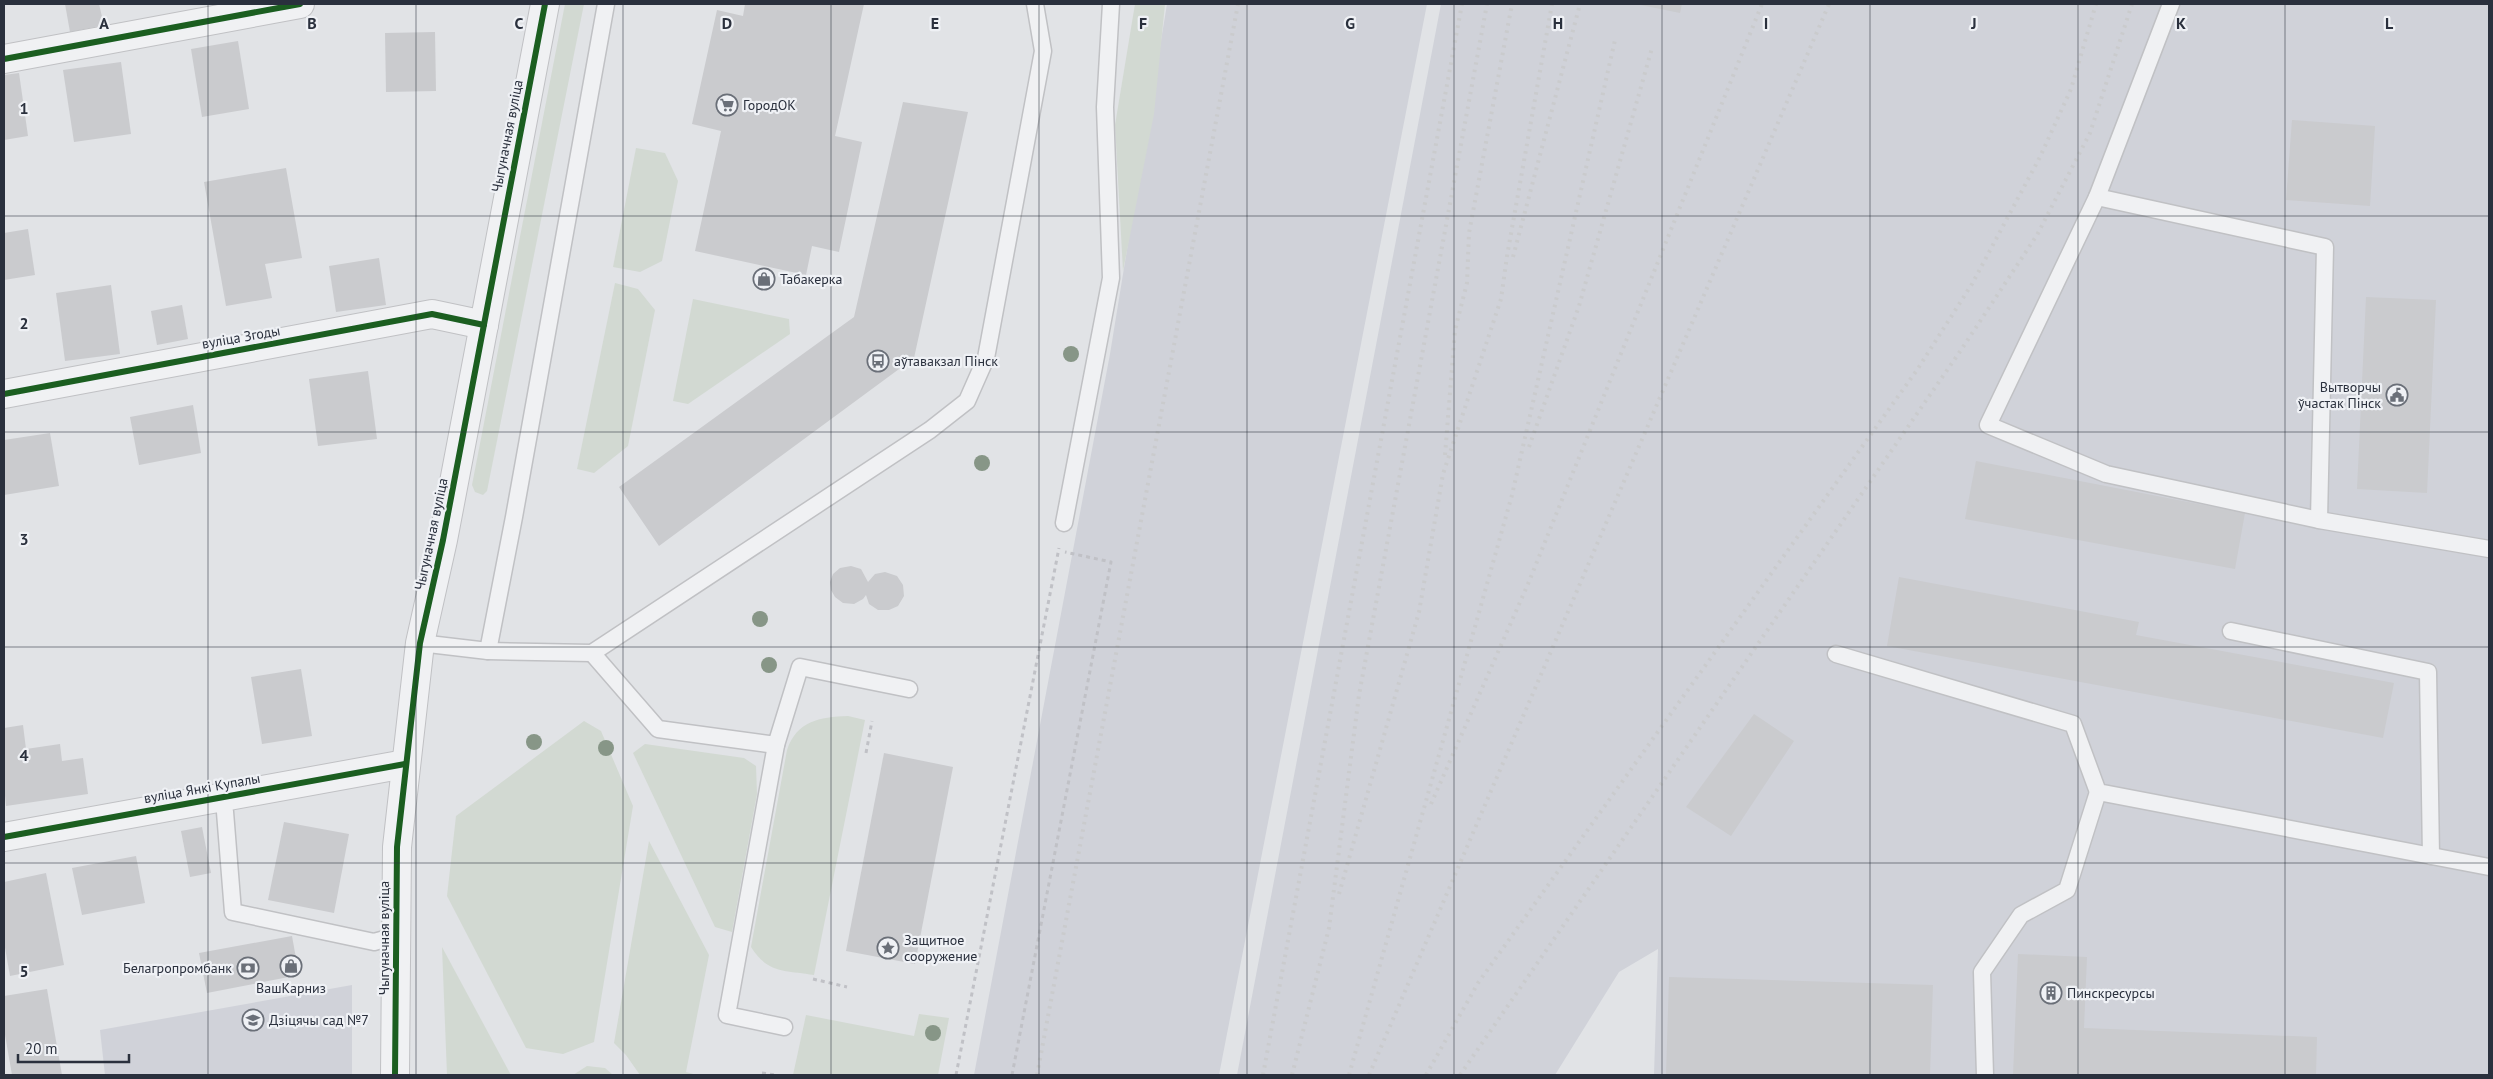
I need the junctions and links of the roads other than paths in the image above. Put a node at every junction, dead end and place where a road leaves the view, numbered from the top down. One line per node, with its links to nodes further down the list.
1 (300, 4): 7 (street)
2 (545, 4): 9 (street, Чыгуначная вуліца)
3 (606, 4): 16 (lane)
4 (1035, 4): 17 (lane)
5 (1111, 4): 12 (lane)
6 (2171, 4): 8 (lane)
7 (4, 59)
8 (2097, 198): 11 (lane); 11 (lane)
9 (484, 325): 10 (street, вуліца Згоды); 15 (street, Чыгуначная вуліца)
10 (4, 394)
11 (2319, 520): 13 (lane)
12 (1064, 523)
13 (2489, 549)
14 (2231, 631): 25 (lane)
15 (420, 643): 16 (lane); 21 (street, Чыгуначная вуліца)
16 (488, 651): 17 (lane)
17 (592, 653): 20 (lane)
18 (1836, 654): 22 (lane)
19 (909, 689): 20 (lane)
20 (776, 746): 28 (lane)
21 (405, 764): 23 (street, вуліца Янкі Купалы); 27 (street, Чыгуначная вуліца)
22 (2098, 792): 25 (lane); 30 (lane)
23 (222, 797): 24 (street, вуліца Янкі Купалы); 27 (lane)
24 (4, 837)
25 (2431, 856): 26 (lane)
26 (2489, 867)
27 (396, 936): 29 (street, Чыгуначная вуліца)
28 (784, 1027)
29 (395, 1075)
30 (1985, 1075)

